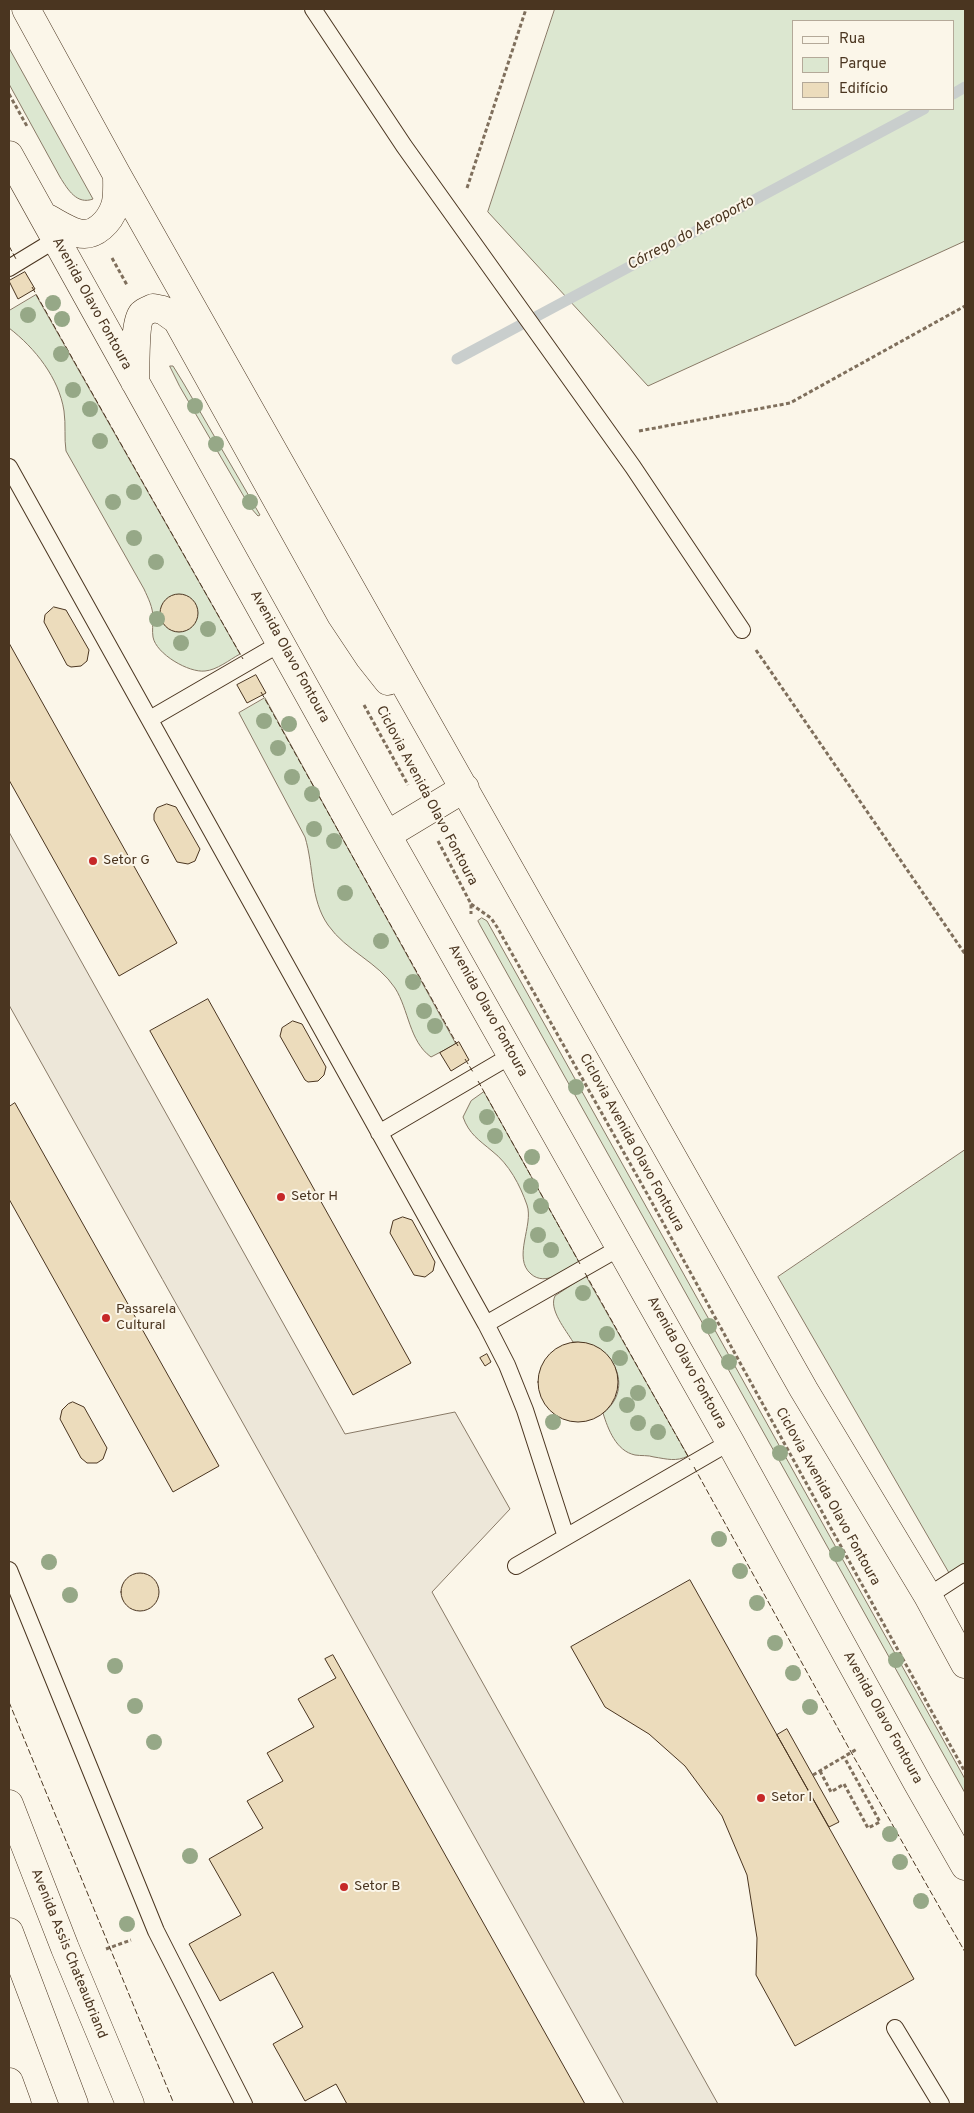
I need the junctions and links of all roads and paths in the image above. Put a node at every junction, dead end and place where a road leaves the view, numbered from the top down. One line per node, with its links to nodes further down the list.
1 (26, 9): 5 (main road)
2 (313, 9): 7 (lane)
3 (526, 9): 7 (path)
4 (9, 155): 6 (main road, Avenida Olavo Fontoura)
5 (117, 175): 6 (main road); 17 (main road)
6 (43, 216): 8 (main road, Avenida Olavo Fontoura)
7 (457, 220): 12 (lane)
8 (55, 240): 9 (lane); 11 (main road, Avenida Olavo Fontoura)
9 (9, 268)
10 (965, 306): 12 (path)
11 (135, 383): 15 (main road, Avenida Olavo Fontoura); 17 (main road)
12 (612, 436): 14 (lane)
13 (9, 467): 18 (lane)
14 (742, 630): 22 (path)
15 (281, 643): 18 (lane); 21 (main road, Avenida Olavo Fontoura)
16 (360, 698): 20 (path, Ciclovia Avenida Olavo Fontoura)
17 (419, 708): 19 (main road)
18 (150, 719): 24 (lane)
19 (465, 788): 20 (main road); 32 (main road)
20 (423, 812): 21 (main road); 37 (path, Ciclovia Avenida Olavo Fontoura)
21 (387, 835): 23 (main road, Avenida Olavo Fontoura)
22 (965, 954)
23 (512, 1055): 24 (lane); 25 (main road, Avenida Olavo Fontoura)
24 (379, 1133): 26 (lane)
25 (621, 1247): 26 (lane); 27 (main road, Avenida Olavo Fontoura)
26 (486, 1324): 28 (lane)
27 (730, 1442): 28 (lane); 40 (main road, Avenida Olavo Fontoura)
28 (566, 1537): 29 (lane)
29 (516, 1566)
30 (9, 1570): 47 (lane)
31 (965, 1572): 32 (lane)
32 (928, 1596): 33 (main road)
33 (965, 1664)
34 (857, 1749): 35 (path)
35 (844, 1756): 36 (path); 36 (path)
36 (820, 1771): 38 (path)
37 (965, 1772)
38 (813, 1775)
39 (9, 1804): 46 (main road, Avenida Assis Chateaubriand)
40 (965, 1866)
41 (9, 1932): 45 (main road)
42 (895, 2028): 48 (lane)
43 (9, 2082): 44 (main road)
44 (17, 2104)
45 (74, 2104)
46 (130, 2104)
47 (244, 2104)
48 (941, 2104)

